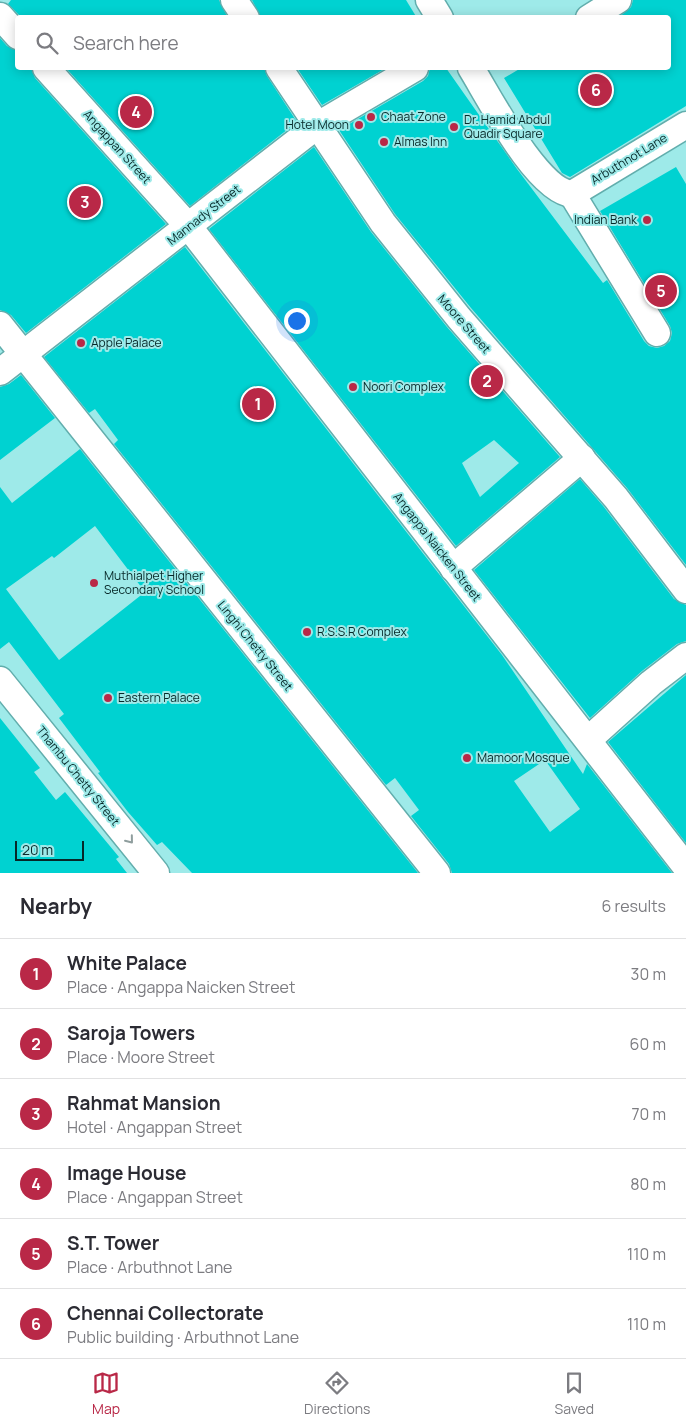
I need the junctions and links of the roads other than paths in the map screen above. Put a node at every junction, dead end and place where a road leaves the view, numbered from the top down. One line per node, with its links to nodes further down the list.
1 (3, 0): 5 (street)
2 (234, 0): 6 (street)
3 (429, 0): 7 (street)
4 (618, 0): 8 (street)
5 (0, 4)
6 (244, 15)
7 (438, 15)
8 (594, 15)
9 (0, 16): 10 (street)
10 (15, 33)
11 (48, 70): 18 (street, Angappan Street)
12 (280, 70): 15 (street, Moore Street)
13 (412, 70): 15 (street, Mannady Street)
14 (472, 70): 17 (street)
15 (318, 125): 18 (street, Mannady Street); 23 (street, Moore Street)
16 (686, 125): 17 (street, Arbuthnot Lane)
17 (572, 194): 20 (street)
18 (189, 227): 21 (street, Mannady Street); 24 (street, Angappa Naicken Street)
19 (0, 324): 21 (street, Linghi Chetty Street)
20 (657, 333)
21 (22, 354): 22 (street, Mannady Street); 31 (street, Linghi Chetty Street)
22 (0, 372)
23 (582, 458): 24 (street); 25 (street, Moore Street)
24 (453, 568): 28 (street, Angappa Naicken Street)
25 (686, 590)
26 (686, 656): 28 (street)
27 (0, 680): 30 (street, Thambu Chetty Street, one-way to 30)
28 (588, 740): 29 (street, Angappa Naicken Street)
29 (686, 867)
30 (156, 873)
31 (437, 873)

